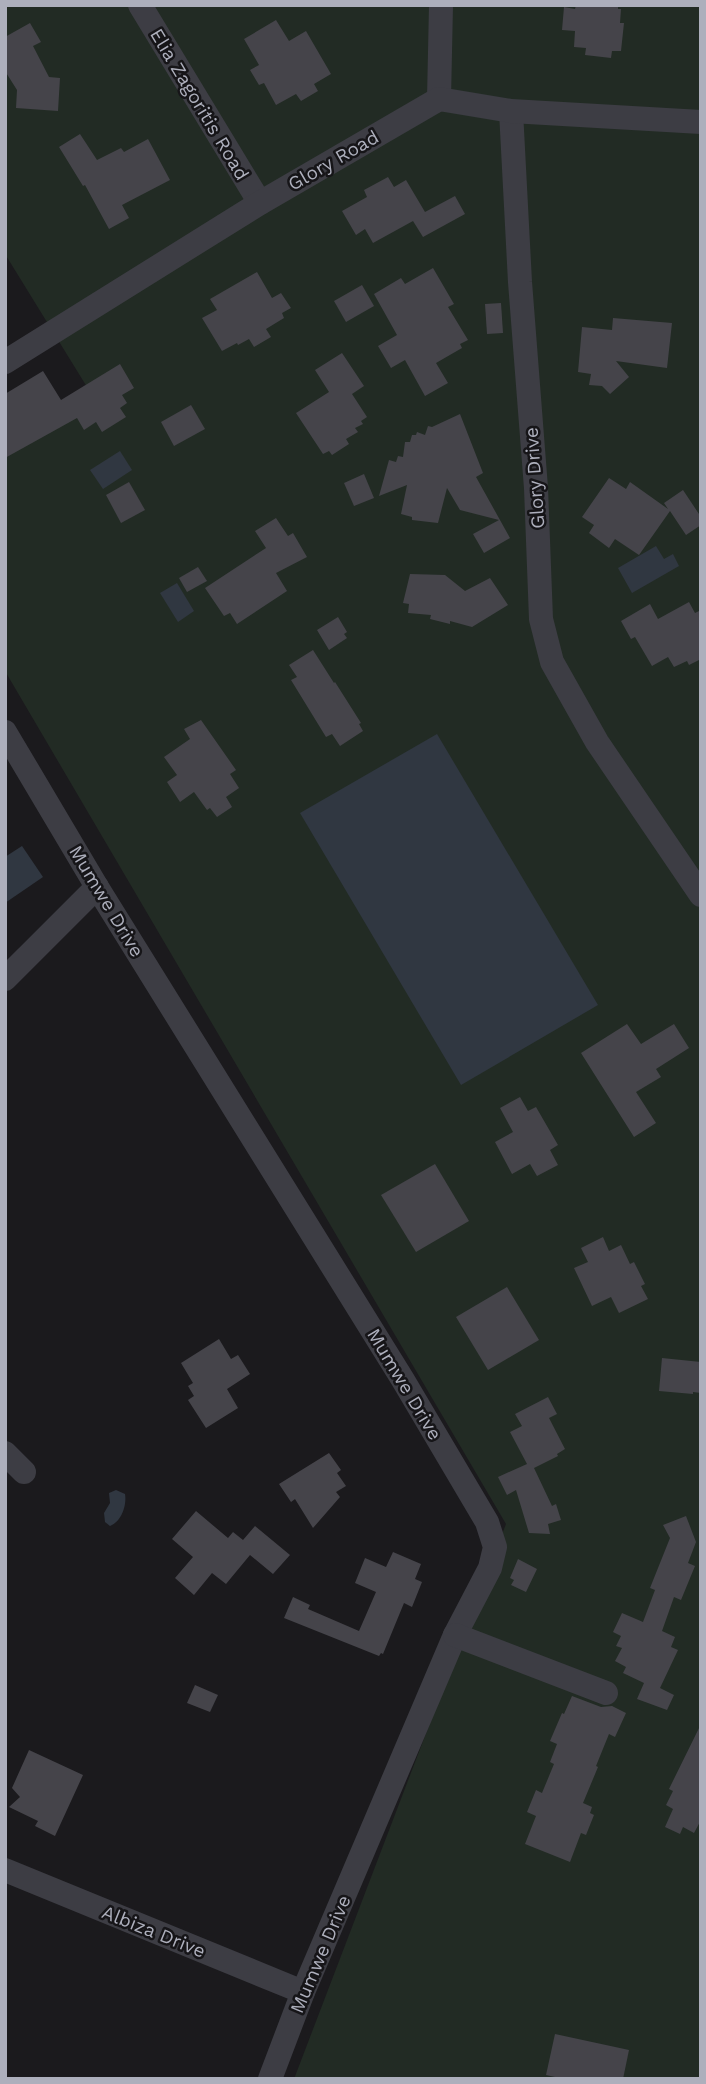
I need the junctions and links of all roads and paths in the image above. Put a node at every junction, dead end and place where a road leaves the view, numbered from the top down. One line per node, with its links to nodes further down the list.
1 (140, 5): 6 (street, Elia Zagoritis Road)
2 (441, 5): 3 (street)
3 (439, 99): 4 (street); 6 (street, Glory Road)
4 (511, 111): 5 (street); 10 (street, Glory Drive)
5 (701, 122)
6 (260, 203): 7 (street, Glory Road)
7 (5, 362)
8 (5, 732): 9 (street, Mumwe Drive)
9 (97, 887): 11 (street); 14 (street, Mumwe Drive)
10 (701, 895)
11 (5, 979)
12 (5, 1453): 13 (street)
13 (24, 1472)
14 (455, 1635): 15 (street); 17 (street, Mumwe Drive)
15 (606, 1693)
16 (5, 1870): 17 (street, Albiza Drive)
17 (303, 1992): 18 (street, Mumwe Drive)
18 (270, 2079)

